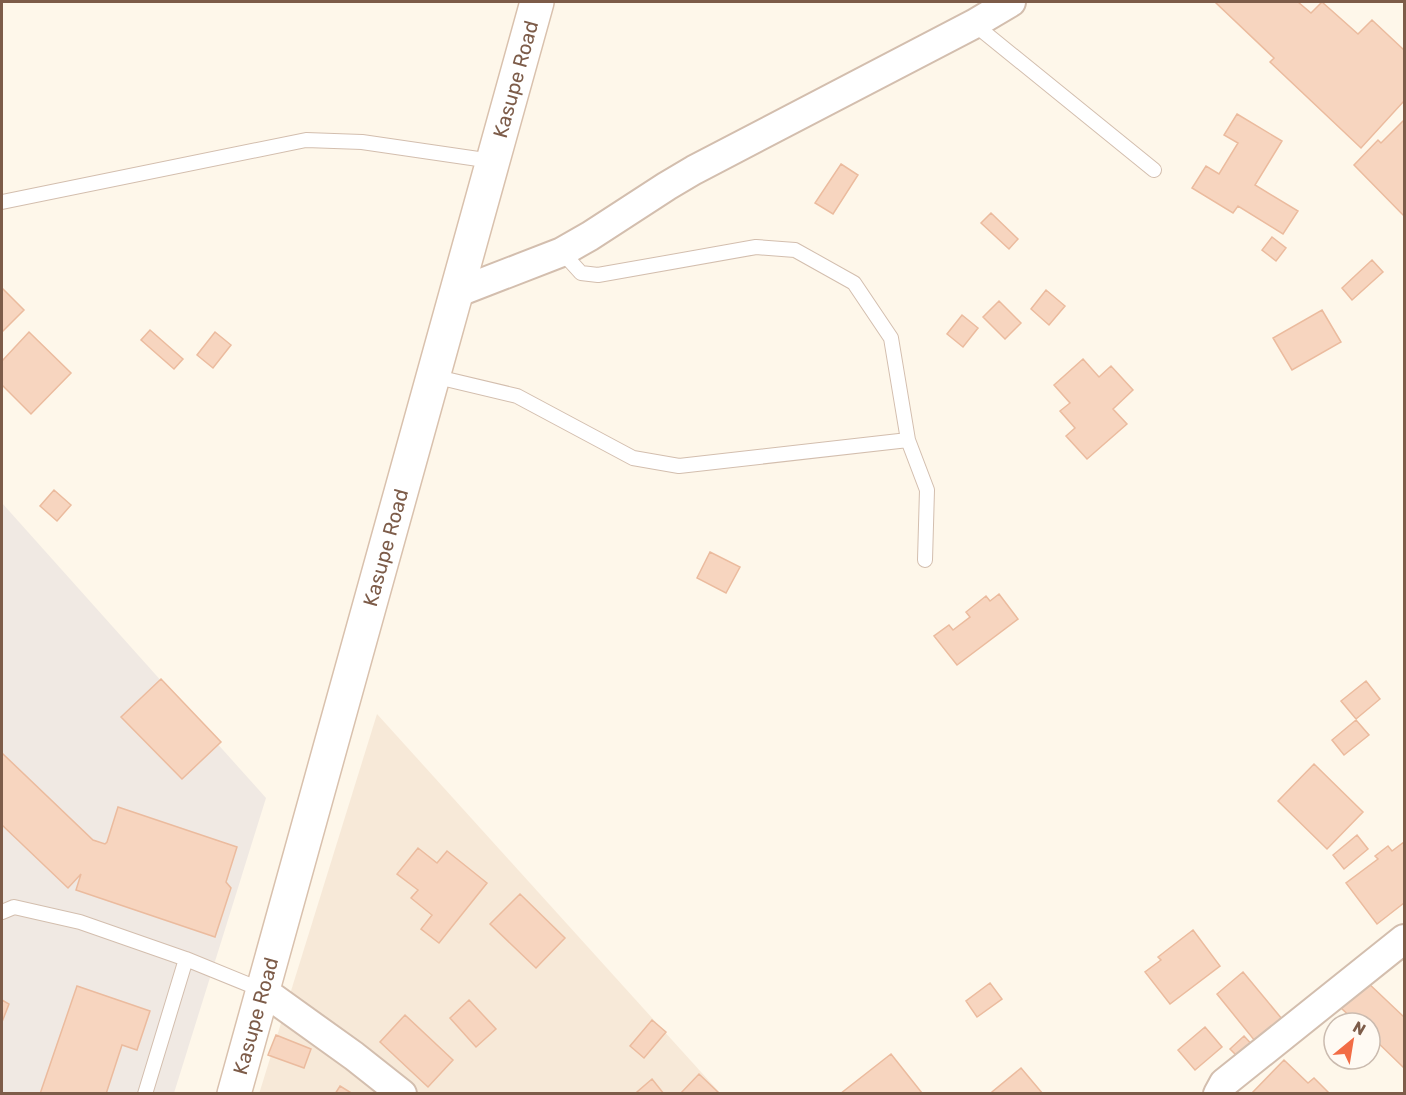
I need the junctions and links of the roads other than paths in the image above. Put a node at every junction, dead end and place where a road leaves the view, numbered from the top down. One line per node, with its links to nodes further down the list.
1 (537, 2): 4 (street, Kasupe Road)
2 (1011, 2): 3 (street)
3 (974, 24): 5 (lane); 7 (street)
4 (492, 161): 6 (lane); 8 (street, Kasupe Road)
5 (1154, 170)
6 (2, 202)
7 (562, 252): 8 (street); 10 (lane)
8 (456, 294): 9 (street, Kasupe Road)
9 (433, 376): 10 (lane); 15 (street, Kasupe Road)
10 (908, 440): 11 (lane)
11 (925, 560)
12 (2, 912): 14 (lane)
13 (1404, 939): 19 (street)
14 (186, 959): 15 (lane); 16 (lane)
15 (262, 990): 17 (street, Kasupe Road); 18 (street)
16 (145, 1094)
17 (234, 1094)
18 (402, 1094)
19 (1218, 1094)

